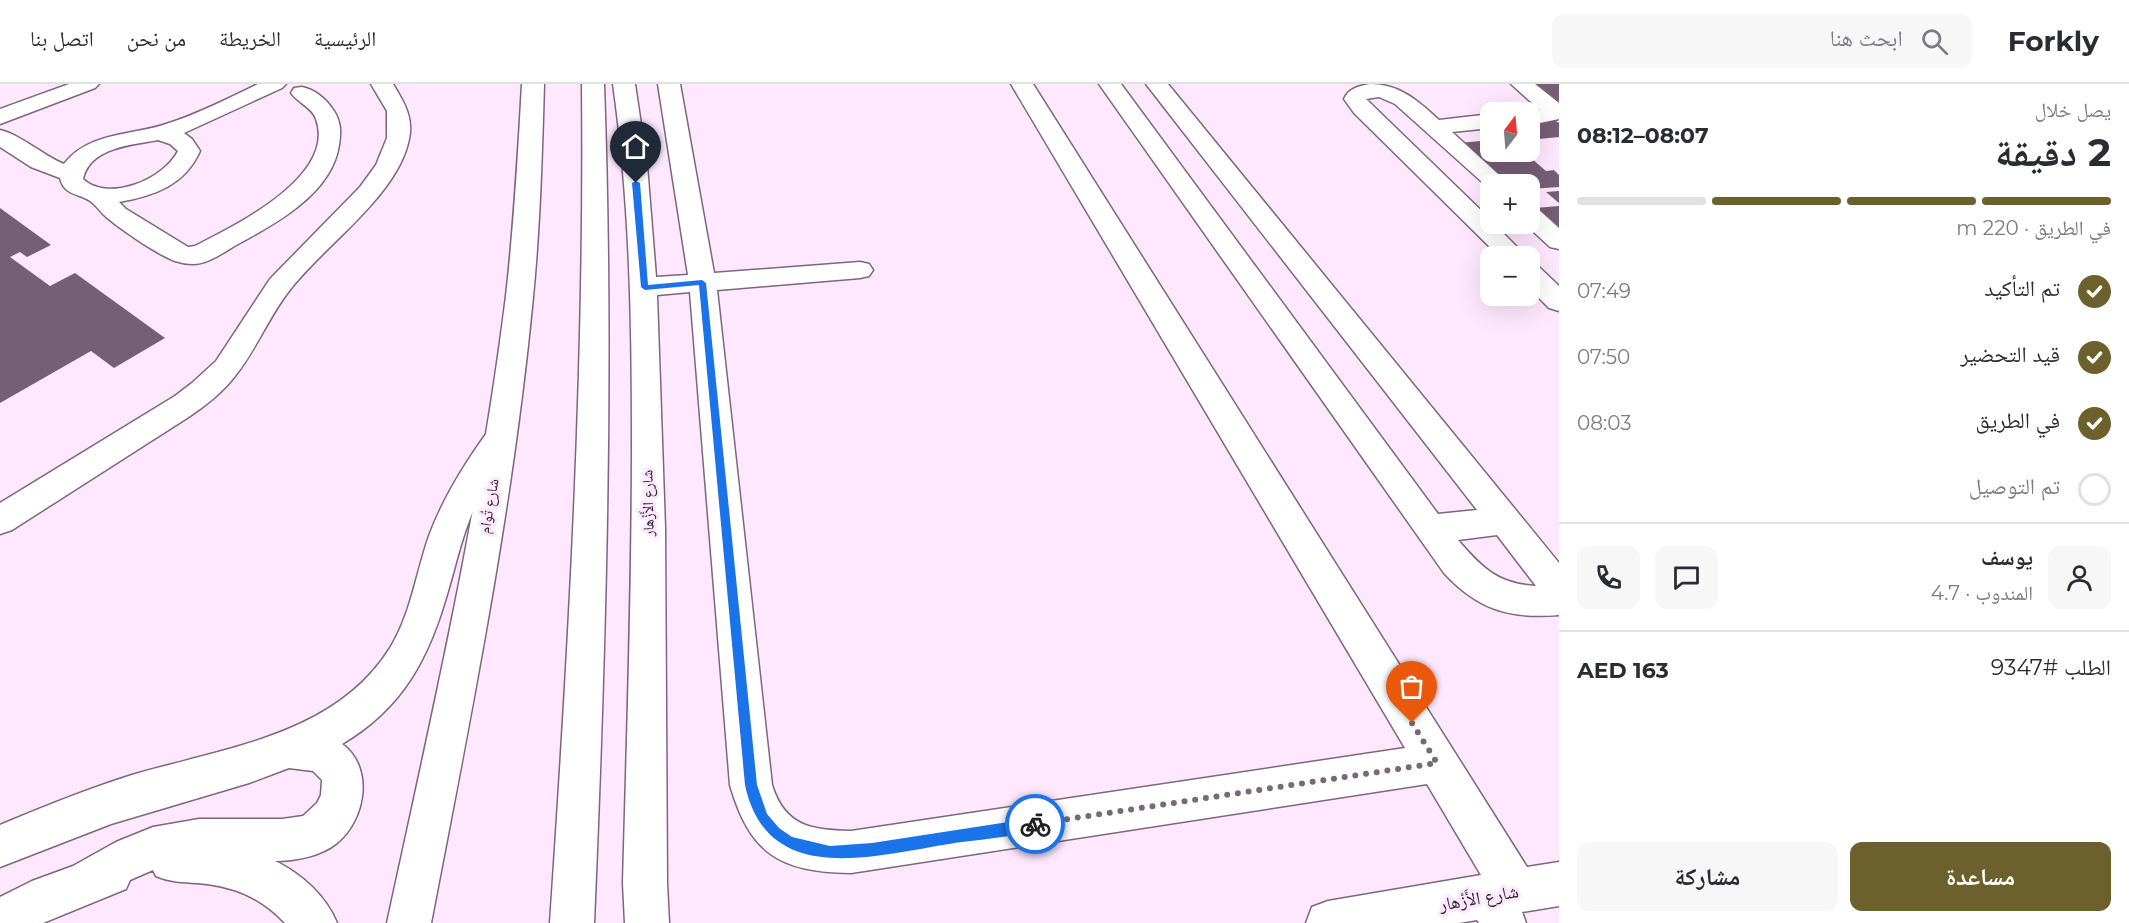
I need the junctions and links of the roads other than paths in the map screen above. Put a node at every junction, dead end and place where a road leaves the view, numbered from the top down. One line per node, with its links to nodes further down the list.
1 (88, 84): 16 (street)
2 (275, 84): 19 (street)
3 (382, 84): 39 (street)
4 (533, 84): 38 (street, شارع تُوام)
5 (593, 84): 53 (street)
6 (624, 84): 36 (street, شارع الأَزْهار)
7 (669, 84): 34 (street)
8 (1022, 84): 45 (street)
9 (1110, 84): 26 (street)
10 (1158, 84): 25 (street)
11 (1522, 84): 15 (street)
12 (1366, 87): 18 (street); 32 (street)
13 (312, 89): 14 (street); 27 (street)
14 (272, 108)
15 (1540, 116)
16 (0, 117)
17 (1480, 123): 18 (street)
18 (1434, 127): 24 (street)
19 (161, 134): 22 (street); 23 (street)
20 (0, 137): 23 (street)
21 (209, 140): 22 (street)
22 (189, 151): 27 (street)
23 (70, 174): 27 (street)
24 (1486, 174)
25 (1240, 189): 26 (street); 29 (street)
26 (1190, 194): 30 (street)
27 (98, 195)
28 (1540, 224): 31 (street)
29 (1270, 226): 30 (street); 40 (street)
30 (1218, 231): 41 (street)
31 (1559, 241)
32 (1503, 246)
33 (860, 270): 34 (street)
34 (702, 283): 36 (street); 45 (street)
35 (1540, 283): 37 (street)
36 (645, 287): 54 (street, شارع الأَزْهار)
37 (1559, 302)
38 (500, 438): 44 (street); 52 (street, شارع تُوام)
39 (0, 520)
40 (1503, 521): 41 (street); 42 (street)
41 (1430, 529): 43 (street)
42 (1559, 589)
43 (1559, 600)
44 (289, 749): 46 (street); 47 (street)
45 (1437, 763): 49 (street)
46 (0, 846)
47 (89, 881): 50 (street); 51 (street)
48 (1559, 884): 49 (street, شارع الأَزْهار)
49 (1503, 904): 55 (street, شارع الأَزْهار)
50 (0, 921)
51 (315, 923)
52 (409, 923)
53 (572, 923)
54 (647, 923)
55 (1328, 923)

